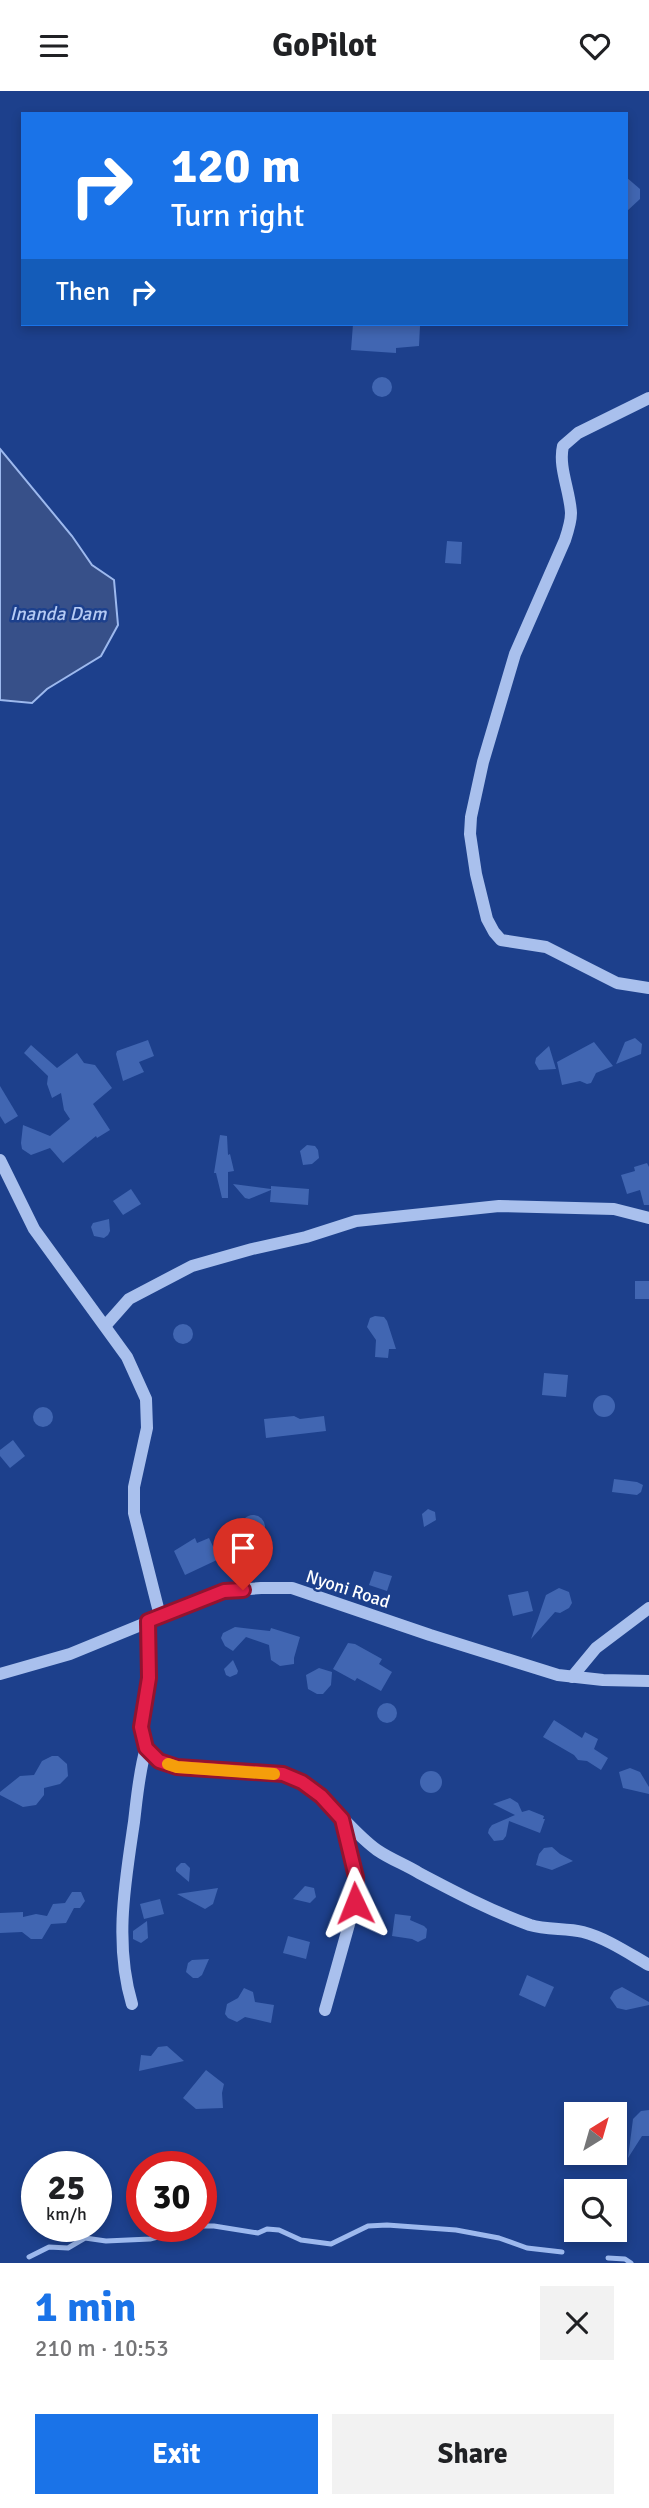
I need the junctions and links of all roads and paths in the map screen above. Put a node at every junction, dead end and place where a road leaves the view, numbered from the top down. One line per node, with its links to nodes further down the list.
1 (649, 398): 2 (street)
2 (649, 988)
3 (0, 1160): 5 (street)
4 (649, 1218): 5 (street)
5 (106, 1325): 7 (street)
6 (649, 1609): 9 (street)
7 (154, 1619): 8 (street, Nyoni Road); 9 (street, Nyoni Road); 11 (street)
8 (0, 1674)
9 (572, 1677): 10 (street, Nyoni Road)
10 (649, 1681)
11 (146, 1748): 12 (street); 14 (street)
12 (342, 1819): 13 (street); 15 (street)
13 (649, 1965)
14 (132, 2004)
15 (325, 2010)

